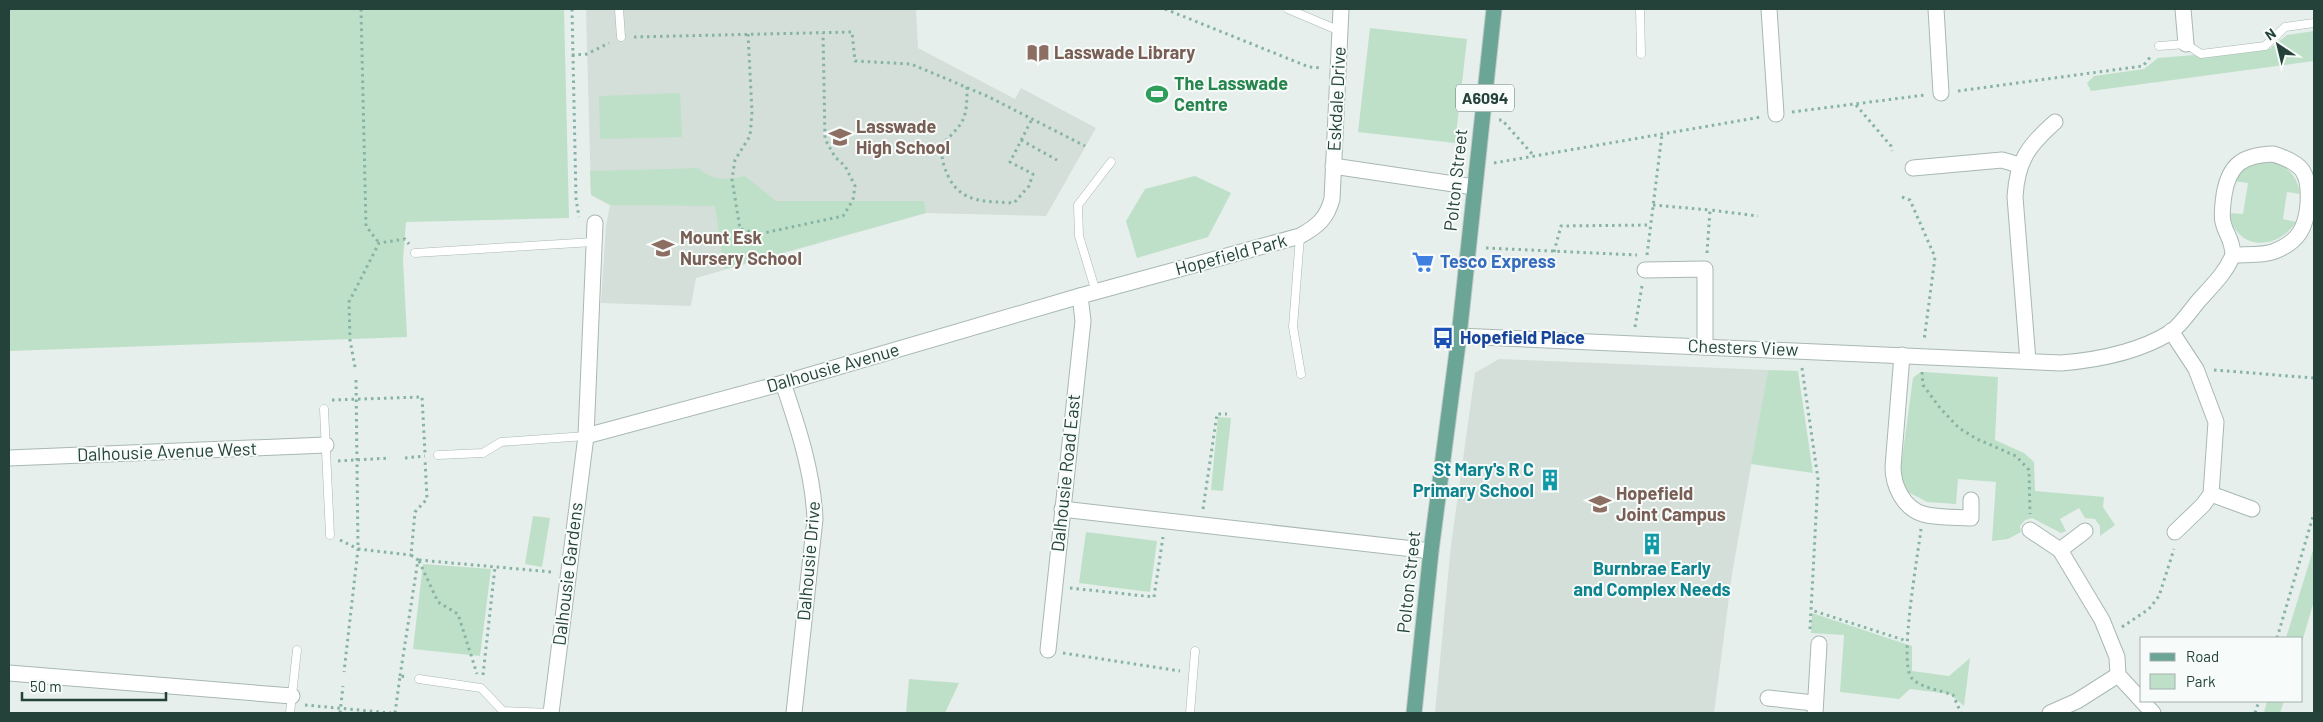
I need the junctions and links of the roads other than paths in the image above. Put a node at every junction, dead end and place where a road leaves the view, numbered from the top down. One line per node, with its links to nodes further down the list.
1 (619, 9): 11 (lane)
2 (1288, 9): 10 (lane)
3 (1341, 9): 10 (street, Eskdale Drive)
4 (1494, 9): 22 (main road, Polton Street / A6094)
5 (1640, 9): 14 (lane)
6 (1769, 9): 16 (street)
7 (1936, 9): 15 (street)
8 (2183, 9): 12 (street)
9 (2314, 23): 12 (lane)
10 (1340, 31): 20 (street, Eskdale Drive)
11 (620, 37)
12 (2186, 44): 13 (lane)
13 (2159, 46)
14 (1641, 54)
15 (1941, 94)
16 (1776, 114)
17 (2055, 122): 19 (street)
18 (1111, 162): 29 (lane)
19 (2019, 165): 21 (street); 35 (street)
20 (1333, 166): 22 (street, Eskdale Drive); 24 (street, Hopefield Park)
21 (1912, 168)
22 (1474, 187): 32 (main road, Polton Street / A6094)
23 (595, 223): 25 (street, Dalhousie Gardens)
24 (1300, 236): 29 (street, Hopefield Park); 36 (lane)
25 (589, 242): 26 (lane); 39 (street, Dalhousie Gardens)
26 (415, 253)
27 (2233, 255): 27 (street); 31 (street, Chesters View)
28 (1646, 263): 33 (street)
29 (1096, 292): 30 (street, Hopefield Park)
30 (1080, 296): 37 (street, Dalhousie Avenue); 45 (street, Dalhousie Road East)
31 (2171, 331): 35 (street, Chesters View); 43 (street)
32 (1459, 336): 33 (street, Chesters View); 52 (main road, Polton Street / A6094)
33 (1705, 347): 34 (street, Chesters View)
34 (1902, 355): 35 (street, Chesters View); 44 (street)
35 (2028, 361)
36 (1301, 374)
37 (783, 383): 39 (street, Dalhousie Avenue); 67 (street, Dalhousie Drive)
38 (324, 410): 40 (lane)
39 (586, 436): 41 (lane); 66 (street, Dalhousie Gardens)
40 (326, 445): 42 (street, Dalhousie Avenue West); 50 (lane)
41 (438, 455)
42 (9, 458)
43 (2211, 494): 46 (street); 49 (street)
44 (1971, 500)
45 (1062, 509): 52 (street); 55 (street, Dalhousie Road East)
46 (2252, 509)
47 (2030, 530): 51 (street)
48 (2084, 531): 51 (street)
49 (2174, 532)
50 (330, 535)
51 (2060, 550): 58 (street)
52 (1431, 551): 69 (main road, Polton Street / A6094)
53 (1819, 644): 64 (street)
54 (297, 650): 62 (lane)
55 (1048, 650)
56 (1195, 651): 68 (lane)
57 (9, 673): 62 (street)
58 (2118, 676): 61 (street); 70 (street)
59 (419, 679): 66 (lane, Dalhousie Gardens)
60 (1768, 698): 64 (street)
61 (2140, 699)
62 (292, 700): 65 (lane)
63 (2143, 702): 71 (street)
64 (1815, 708)
65 (290, 713)
66 (551, 713)
67 (794, 713)
68 (1190, 713)
69 (1414, 713)
70 (2050, 713)
71 (2153, 713)

